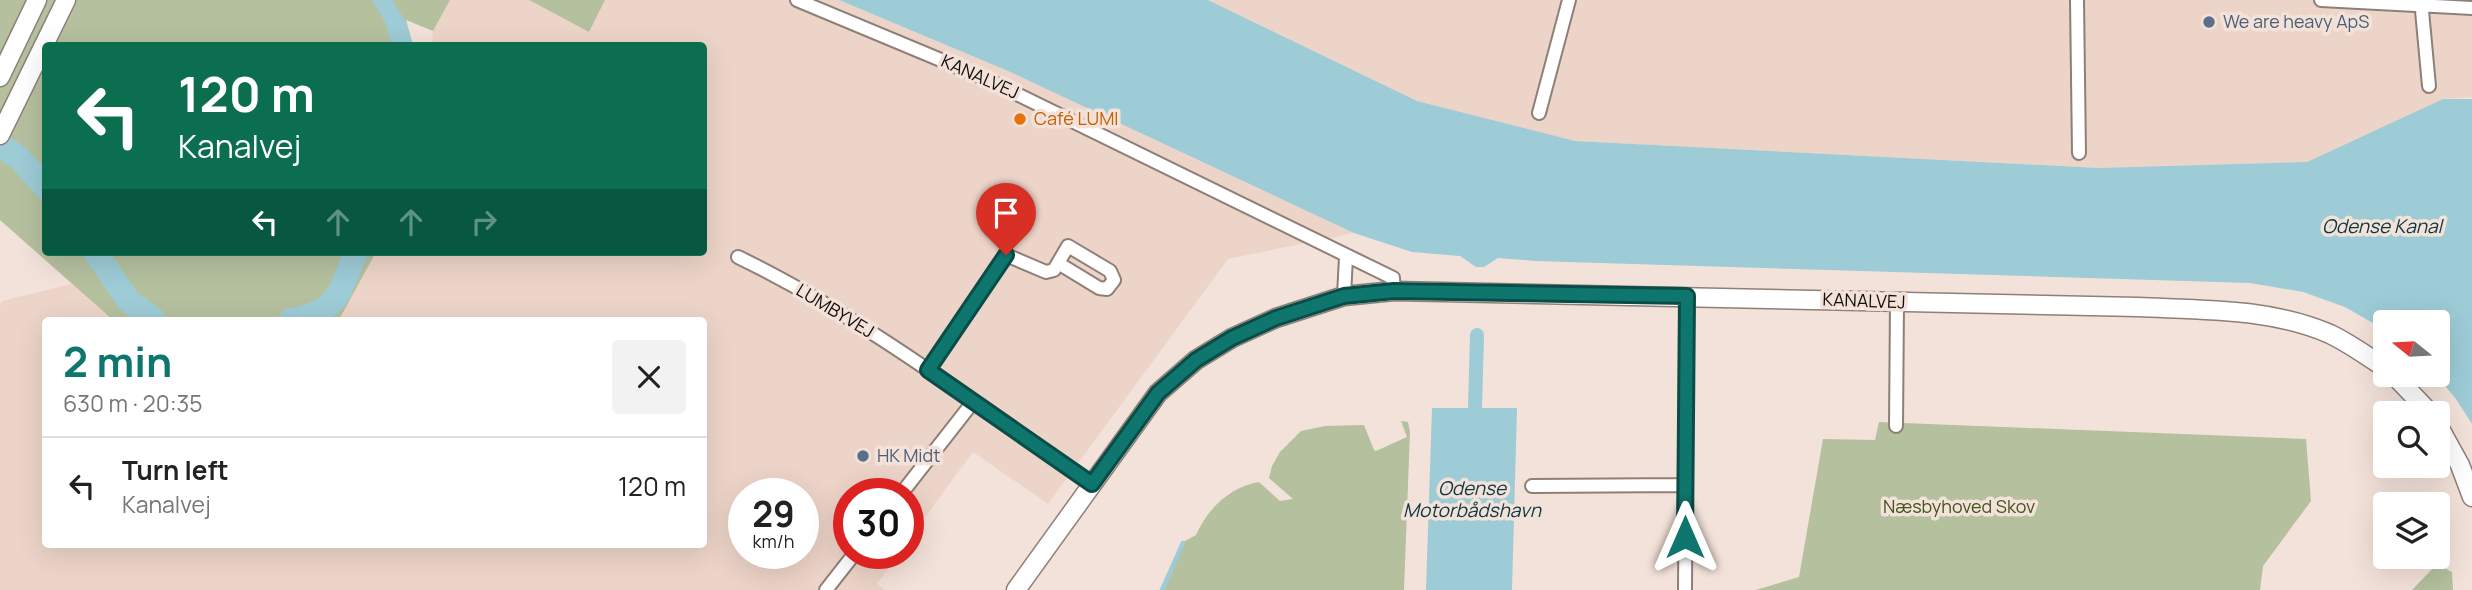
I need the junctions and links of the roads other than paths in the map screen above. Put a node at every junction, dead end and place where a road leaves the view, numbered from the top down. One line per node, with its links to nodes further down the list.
1 (37, 0): 11 (street)
2 (66, 0): 9 (street)
3 (797, 0): 17 (street, KANALVEJ)
4 (1569, 0): 13 (street)
5 (2078, 0): 15 (street)
6 (2321, 0): 7 (street)
7 (2421, 3): 8 (street); 12 (street)
8 (2472, 8)
9 (45, 42)
10 (42, 49): 14 (street)
11 (0, 76)
12 (2429, 86)
13 (1539, 113)
14 (0, 135)
15 (2079, 153)
16 (738, 257): 24 (street, LUMBYVEJ)
17 (1346, 257): 19 (street, KANALVEJ); 20 (street)
18 (1058, 263): 24 (street)
19 (1394, 291): 20 (street); 21 (street, KANALVEJ)
20 (1344, 296): 31 (street)
21 (1687, 296): 22 (street, KANALVEJ); 32 (street)
22 (1897, 302): 23 (street, KANALVEJ); 28 (street)
23 (2373, 360)
24 (928, 370): 27 (street, LUMBYVEJ)
25 (2405, 387): 26 (street)
26 (2419, 401)
27 (973, 402): 30 (street); 31 (street, LUMBYVEJ)
28 (1896, 426)
29 (2450, 447): 34 (street)
30 (914, 478)
31 (1092, 484): 37 (street)
32 (1686, 485): 33 (street); 38 (street)
33 (1532, 486)
34 (2472, 497)
35 (842, 569): 36 (street)
36 (825, 590)
37 (1016, 590)
38 (1685, 590)

